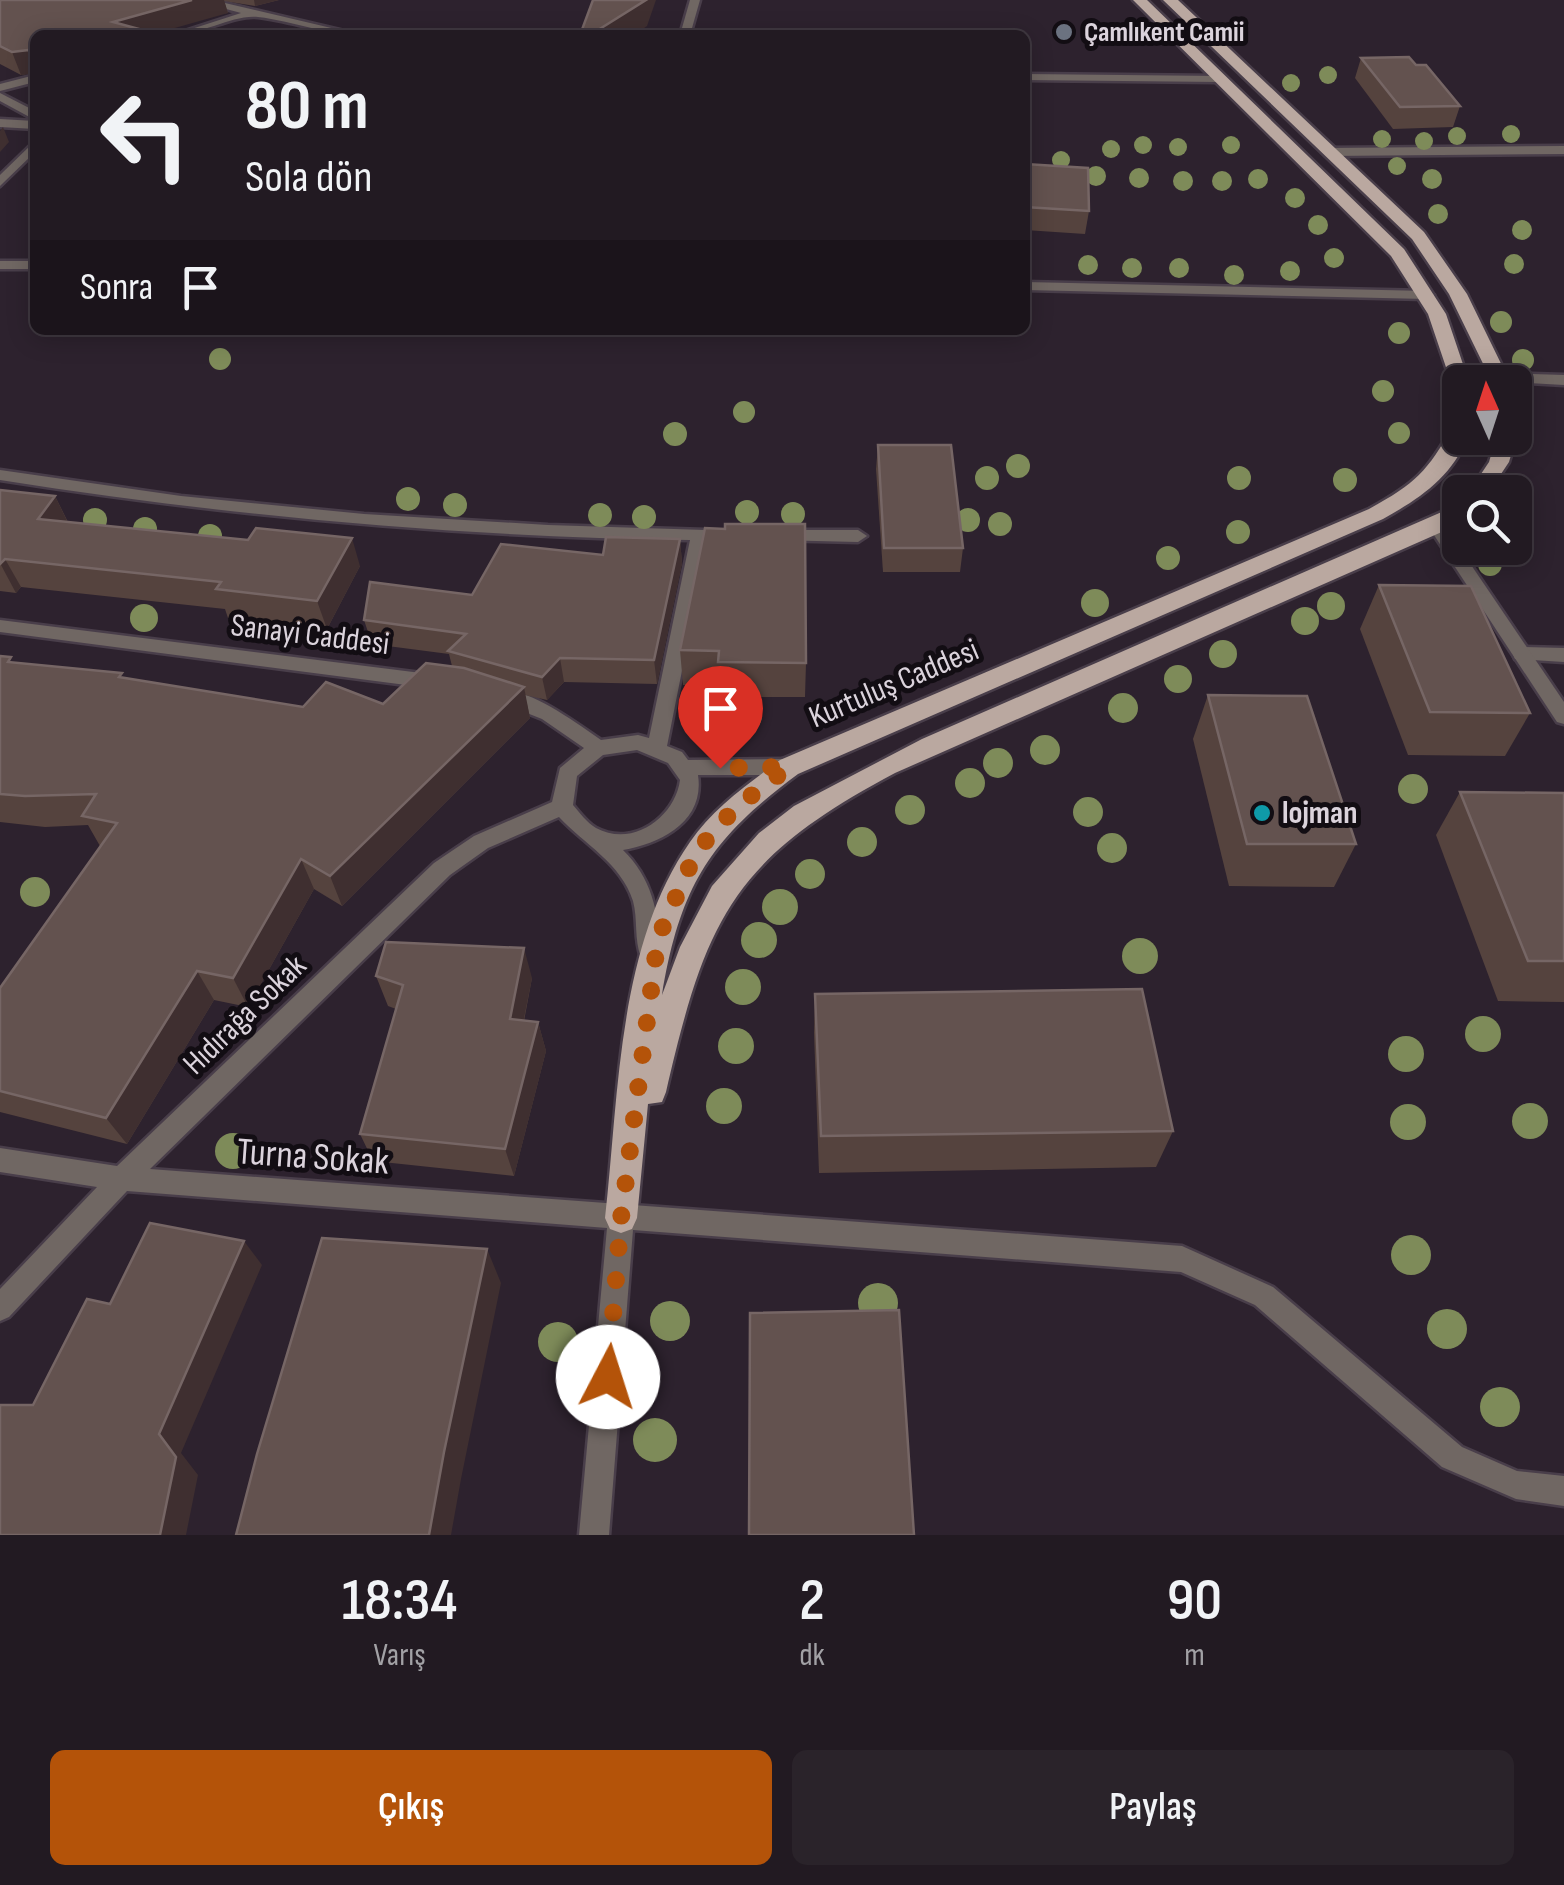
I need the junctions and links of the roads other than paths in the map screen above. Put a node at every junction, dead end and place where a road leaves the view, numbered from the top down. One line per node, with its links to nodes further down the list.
1 (198, 0): 5 (street)
2 (694, 0): 8 (street)
3 (1140, 0): 11 (main road)
4 (1170, 0): 19 (main road)
5 (252, 13): 6 (street); 7 (street)
6 (195, 30)
7 (317, 30)
8 (686, 30)
9 (1030, 77): 11 (street)
10 (30, 79): 12 (street)
11 (1219, 79): 24 (main road)
12 (0, 88)
13 (0, 96): 14 (street)
14 (30, 113)
15 (0, 123): 16 (street)
16 (30, 125)
17 (30, 150): 20 (street)
18 (1564, 150): 19 (street)
19 (1328, 152): 26 (main road)
20 (0, 182)
21 (0, 265): 22 (street)
22 (30, 266)
23 (1030, 286): 24 (street)
24 (1427, 295): 25 (main road)
25 (1455, 365)
26 (1493, 365)
27 (1532, 380): 28 (street)
28 (1564, 380)
29 (1449, 455): 43 (main road, Kurtuluş Caddesi)
30 (0, 475): 33 (street)
31 (1442, 522): 32 (main road, Kurtuluş Caddesi)
32 (1436, 526): 36 (street); 50 (main road, Kurtuluş Caddesi)
33 (700, 535): 34 (street); 41 (street)
34 (858, 536)
35 (0, 626): 38 (street, Sanayi Caddesi)
36 (1522, 654): 37 (street); 40 (street)
37 (1564, 655)
38 (458, 686)
39 (483, 691): 42 (street)
40 (1564, 716)
41 (657, 746): 42 (street); 44 (street)
42 (598, 748): 45 (street)
43 (789, 767): 44 (street); 47 (main road, Kurtuluş Caddesi)
44 (686, 768): 46 (street)
45 (562, 807): 46 (street); 49 (street, Hıdırağa Sokak)
46 (586, 833): 47 (street)
47 (648, 1004): 50 (main road, Kurtuluş Caddesi)
48 (0, 1160): 49 (street, Turna Sokak)
49 (122, 1180): 50 (street, Turna Sokak); 51 (street, Hıdırağa Sokak)
50 (621, 1218): 52 (street, Turna Sokak); 53 (street, Kurtuluş Caddesi)
51 (0, 1308)
52 (1564, 1491)
53 (594, 1535)

